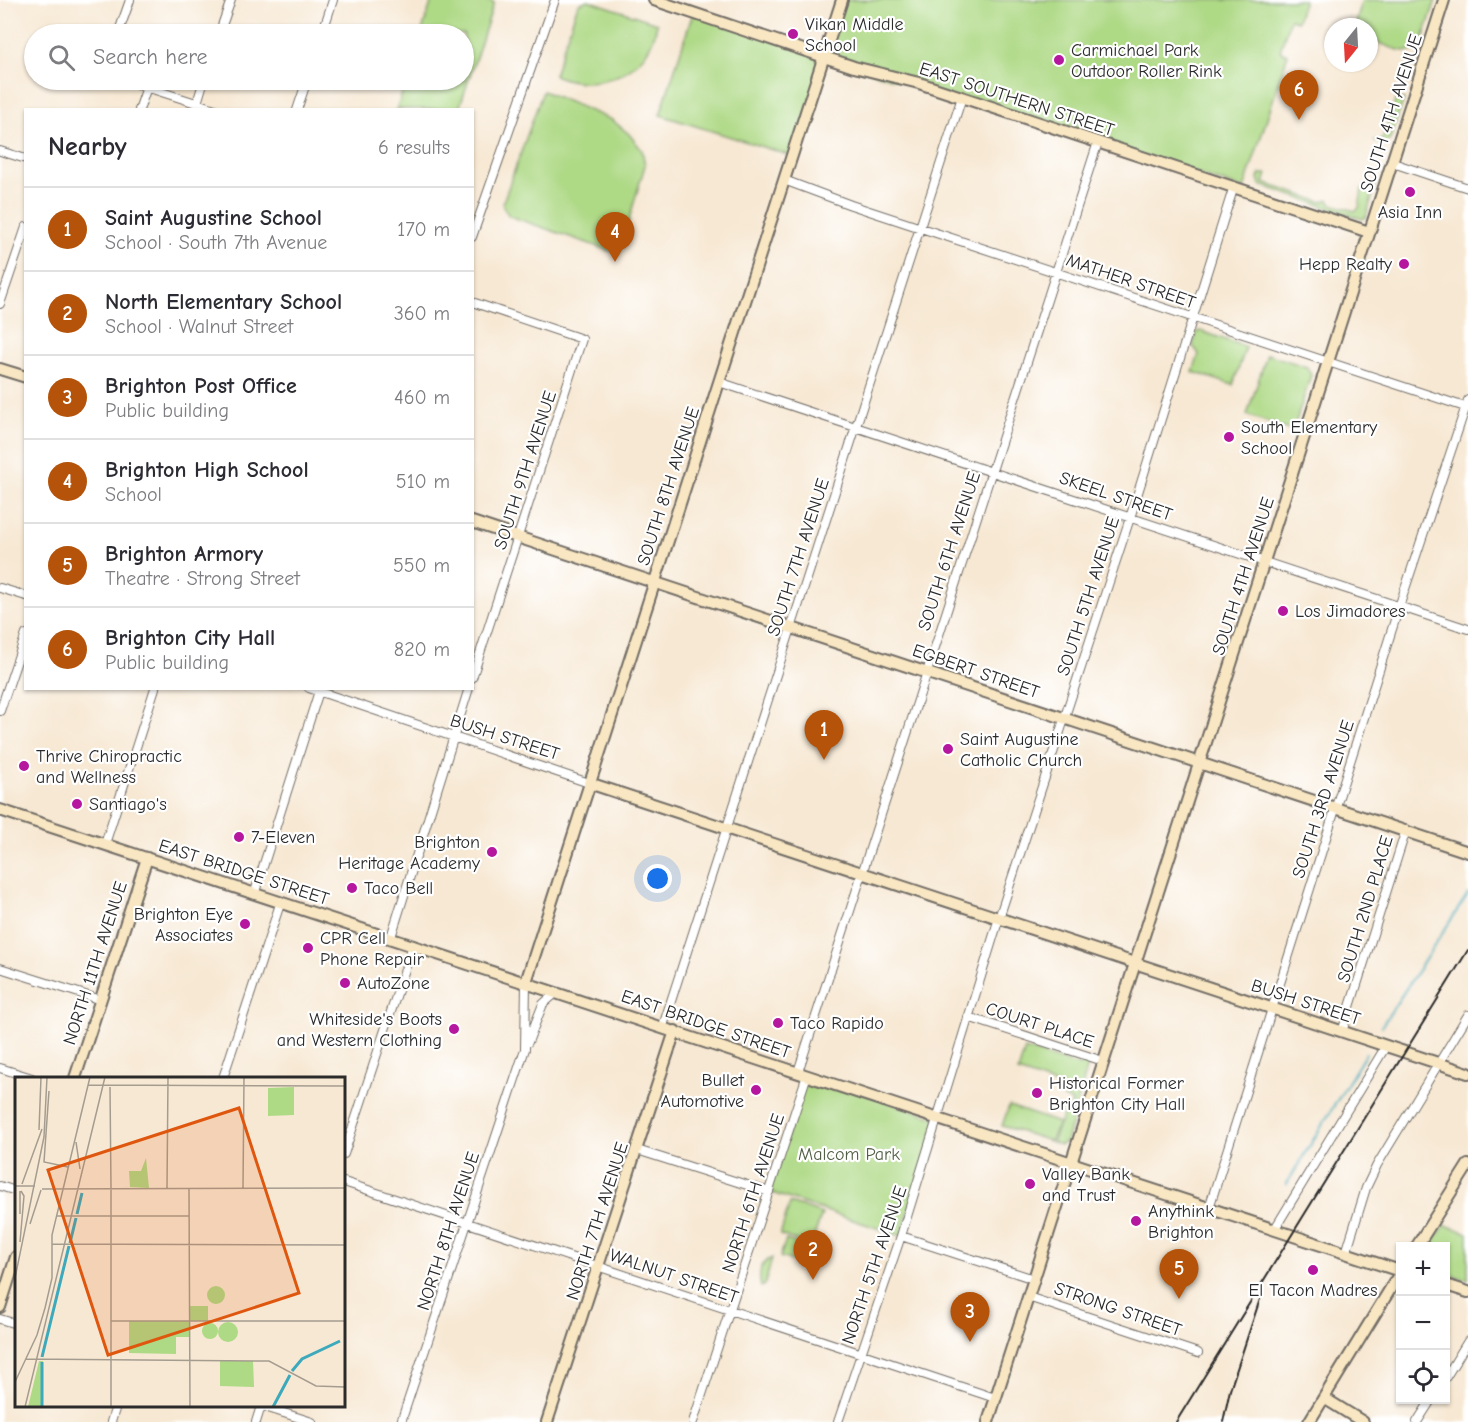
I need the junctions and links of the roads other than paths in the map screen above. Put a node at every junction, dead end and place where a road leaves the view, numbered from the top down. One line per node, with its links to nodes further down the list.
1 (130, 0): 8 (street)
2 (231, 0): 9 (street)
3 (333, 0): 10 (street)
4 (555, 0): 29 (street)
5 (654, 0): 11 (street, EAST SOUTHERN STREET)
6 (842, 0): 11 (street, SOUTH 8TH AVENUE)
7 (1444, 0): 24 (street, SOUTH 4TH AVENUE)
8 (122, 24)
9 (223, 24)
10 (325, 24)
11 (824, 57): 16 (street, EAST SOUTHERN STREET); 25 (street, SOUTH 8TH AVENUE)
12 (146, 90): 18 (street)
13 (156, 90): 17 (street)
14 (201, 90): 17 (street)
15 (304, 90): 20 (street)
16 (962, 97): 21 (street, EAST SOUTHERN STREET); 28 (street, SOUTH 7TH AVENUE)
17 (197, 103): 19 (street)
18 (140, 108)
19 (212, 108)
20 (298, 108)
21 (1098, 142): 26 (street, EAST SOUTHERN STREET); 32 (street, SOUTH 6TH AVENUE)
22 (0, 151): 23 (street)
23 (24, 158)
24 (1393, 163): 27 (street); 30 (street, SOUTH 4TH AVENUE)
25 (784, 180): 28 (street, MATHER STREET); 39 (street, SOUTH 8TH AVENUE)
26 (1234, 186): 30 (street, EAST SOUTHERN STREET); 35 (street, SOUTH 5TH AVENUE)
27 (1468, 188)
28 (920, 227): 32 (street, MATHER STREET); 41 (street, SOUTH 7TH AVENUE)
29 (474, 231)
30 (1370, 232): 36 (street, SOUTH 4TH AVENUE)
31 (24, 233): 34 (street)
32 (1055, 271): 35 (street, MATHER STREET); 42 (street, SOUTH 6TH AVENUE)
33 (474, 303): 45 (street, SOUTH 9TH AVENUE)
34 (0, 304)
35 (1193, 318): 36 (street, MATHER STREET); 43 (street, SOUTH 5TH AVENUE)
36 (1329, 362): 40 (street, MATHER STREET); 46 (street, SOUTH 4TH AVENUE)
37 (0, 369): 38 (street)
38 (24, 376)
39 (719, 382): 41 (street, SKEEL STREET); 47 (street, SOUTH 8TH AVENUE)
40 (1467, 405): 50 (street, SOUTH 3RD AVENUE)
41 (856, 426): 42 (street, SKEEL STREET); 51 (street, SOUTH 7TH AVENUE)
42 (990, 470): 43 (street, SKEEL STREET); 54 (street, SOUTH 6TH AVENUE)
43 (1130, 518): 46 (street, SKEEL STREET); 60 (street, SOUTH 5TH AVENUE)
44 (474, 523): 45 (street, EGBERT STREET)
45 (519, 538): 47 (street, EGBERT STREET); 55 (street, SOUTH 9TH AVENUE)
46 (1265, 562): 50 (street, SKEEL STREET); 62 (street, SOUTH 4TH AVENUE)
47 (655, 582): 51 (street, EGBERT STREET); 63 (street, SOUTH 8TH AVENUE)
48 (0, 588): 49 (street)
49 (24, 595)
50 (1399, 607): 52 (street, SKEEL STREET); 64 (street, SOUTH 3RD AVENUE)
51 (791, 627): 54 (street, EGBERT STREET); 66 (street, SOUTH 7TH AVENUE)
52 (1468, 629)
53 (24, 640): 59 (street)
54 (927, 671): 60 (street, EGBERT STREET); 71 (street, SOUTH 6TH AVENUE)
55 (474, 672)
56 (154, 690): 68 (street)
57 (320, 690): 61 (street, BUSH STREET); 72 (street)
58 (468, 690): 61 (street)
59 (0, 711)
60 (1064, 718): 62 (street, EGBERT STREET); 74 (street, SOUTH 5TH AVENUE)
61 (453, 737): 63 (street, BUSH STREET); 75 (street)
62 (1199, 761): 64 (street, EGBERT STREET); 77 (street, SOUTH 4TH AVENUE)
63 (589, 783): 66 (street, BUSH STREET); 79 (street, SOUTH 8TH AVENUE)
64 (1336, 807): 67 (street, EGBERT STREET); 82 (street, SOUTH 3RD AVENUE)
65 (0, 810): 68 (street, EAST BRIDGE STREET)
66 (727, 827): 71 (street, BUSH STREET); 85 (street, SOUTH 7TH AVENUE)
67 (1406, 830): 69 (street, EGBERT STREET); 87 (street, SOUTH 2ND PLACE)
68 (105, 844): 70 (street, EAST BRIDGE STREET)
69 (1468, 852)
70 (147, 858): 72 (street, EAST BRIDGE STREET); 81 (street, NORTH 11TH AVENUE)
71 (863, 873): 74 (street, BUSH STREET); 93 (street, SOUTH 6TH AVENUE)
72 (255, 892): 73 (street, EAST BRIDGE STREET)
73 (281, 901): 75 (street, EAST BRIDGE STREET); 97 (street)
74 (999, 918): 77 (street, BUSH STREET); 84 (street, SOUTH 5TH AVENUE)
75 (391, 937): 76 (street, EAST BRIDGE STREET)
76 (413, 945): 79 (street, EAST BRIDGE STREET); 100 (street)
77 (1134, 963): 82 (street, BUSH STREET); 90 (street, SOUTH 4TH AVENUE)
78 (0, 968): 81 (street)
79 (526, 982): 80 (street, EAST BRIDGE STREET); 89 (street, NORTH 8TH AVENUE)
80 (557, 992): 85 (street, EAST BRIDGE STREET); 89 (street, NORTH 8TH AVENUE)
81 (101, 1000): 96 (street, NORTH 11TH AVENUE)
82 (1273, 1009): 87 (street, BUSH STREET); 107 (street, SOUTH 3RD AVENUE)
83 (1468, 1015): 91 (street)
84 (968, 1017): 90 (street, COURT PLACE); 98 (street, SOUTH 5TH AVENUE)
85 (663, 1026): 86 (street, EAST BRIDGE STREET)
86 (675, 1030): 93 (street, EAST BRIDGE STREET); 99 (street, NORTH 7TH AVENUE)
87 (1342, 1032): 88 (street, BUSH STREET)
88 (1386, 1046): 91 (street, BUSH STREET); 109 (street)
89 (525, 1049): 108 (street, NORTH 8TH AVENUE)
90 (1103, 1061): 101 (street, SOUTH 4TH AVENUE)
91 (1438, 1063): 94 (street, BUSH STREET); 112 (street)
92 (0, 1068): 95 (street)
93 (802, 1073): 98 (street, EAST BRIDGE STREET); 106 (street, NORTH 6TH AVENUE)
94 (1468, 1073)
95 (29, 1077)
96 (75, 1077)
97 (223, 1077)
98 (937, 1118): 101 (street, EAST BRIDGE STREET); 110 (street, NORTH 5TH AVENUE)
99 (638, 1150): 106 (street); 114 (street, NORTH 7TH AVENUE)
100 (345, 1151)
101 (1071, 1161): 107 (street, EAST BRIDGE STREET); 116 (street, SOUTH 4TH AVENUE)
102 (1468, 1165): 111 (street)
103 (345, 1182): 108 (street, WALNUT STREET)
104 (0, 1186): 105 (street)
105 (15, 1191)
106 (769, 1192): 123 (street, NORTH 6TH AVENUE)
107 (1209, 1208): 109 (street, EAST BRIDGE STREET)
108 (466, 1222): 114 (street, WALNUT STREET); 139 (street, NORTH 8TH AVENUE)
109 (1274, 1230): 112 (street, EAST BRIDGE STREET)
110 (901, 1236): 116 (street, STRONG STREET); 127 (street, NORTH 5TH AVENUE)
111 (1420, 1242)
112 (1346, 1253): 115 (street, EAST BRIDGE STREET)
113 (15, 1259): 119 (street)
114 (600, 1266): 123 (street, WALNUT STREET); 140 (street, NORTH 7TH AVENUE)
115 (1396, 1270)
116 (1034, 1279): 121 (street, SOUTH 4TH AVENUE)
117 (1396, 1280): 131 (street)
118 (1450, 1286): 120 (street)
119 (2, 1291): 122 (street)
120 (1468, 1292)
121 (1028, 1297): 128 (street, STRONG STREET); 130 (street, SOUTH 4TH AVENUE)
122 (0, 1307)
123 (731, 1311): 127 (street, WALNUT STREET); 141 (street, NORTH 6TH AVENUE)
124 (0, 1319): 125 (street)
125 (15, 1324)
126 (1468, 1341): 129 (street)
127 (860, 1353): 130 (street, WALNUT STREET); 142 (street, NORTH 5TH AVENUE)
128 (1198, 1353)
129 (1450, 1370)
130 (995, 1398): 143 (street, SOUTH 4TH AVENUE)
131 (1324, 1398): 144 (street); 145 (street)
132 (1429, 1404): 146 (street)
133 (116, 1407): 136 (street)
134 (262, 1407): 137 (street)
135 (265, 1407): 138 (street)
136 (111, 1422)
137 (256, 1422)
138 (312, 1422)
139 (401, 1422)
140 (547, 1422)
141 (693, 1422)
142 (838, 1422)
143 (988, 1422)
144 (1309, 1422)
145 (1363, 1422)
146 (1418, 1422)

